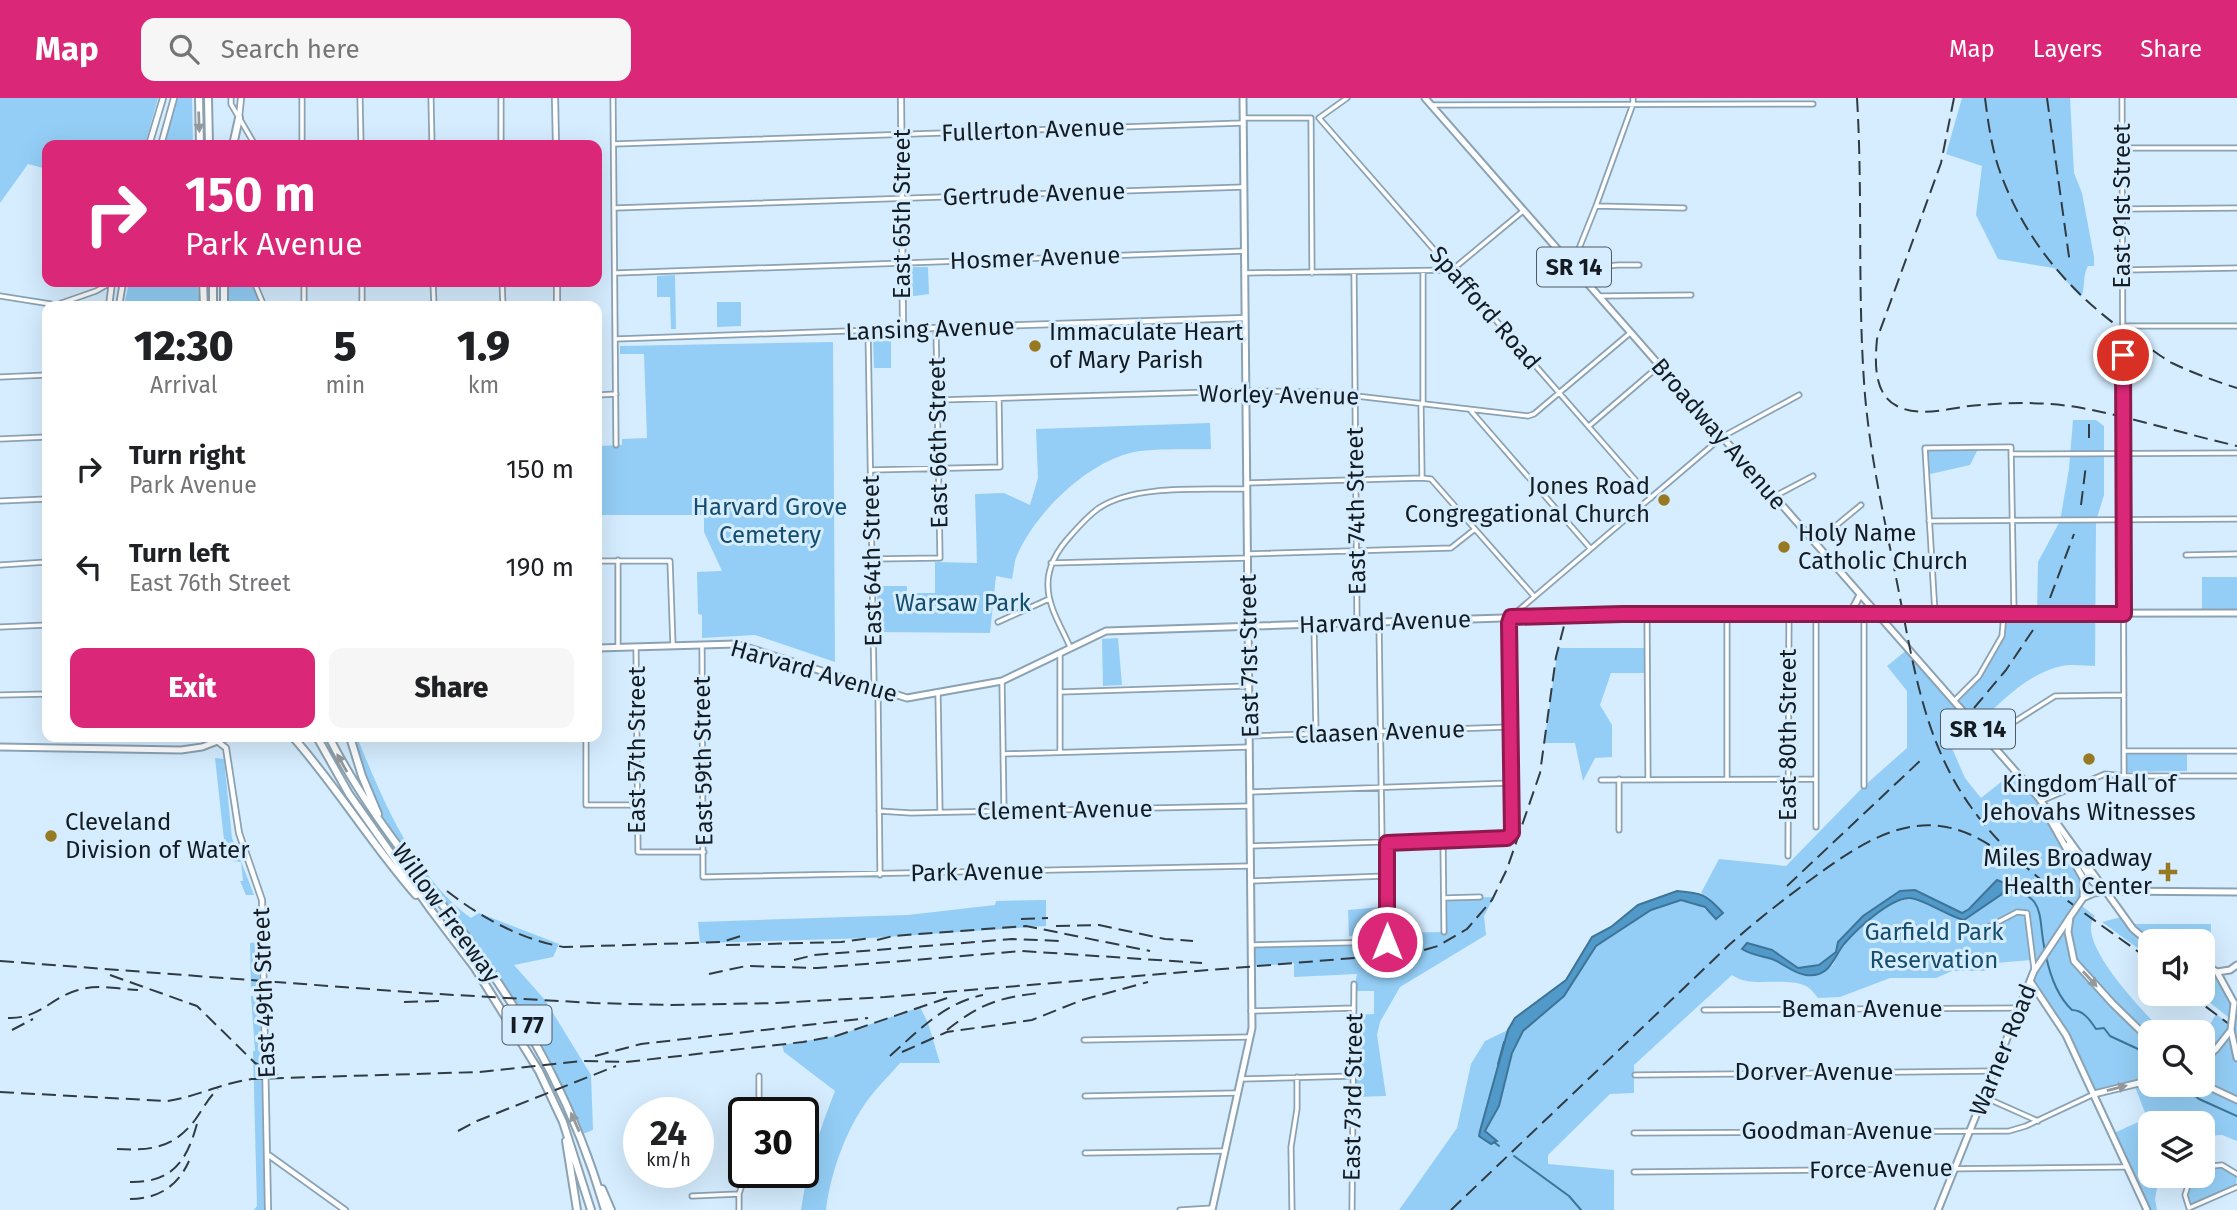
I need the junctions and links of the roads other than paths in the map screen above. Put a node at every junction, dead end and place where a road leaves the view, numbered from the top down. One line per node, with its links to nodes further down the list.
1 (163, 98): 27 (street)
2 (174, 98): 28 (street)
3 (199, 98): 29 (highway, one-way to 29)
4 (208, 98): 30 (highway)
5 (231, 98): 22 (street)
6 (242, 98): 22 (street)
7 (302, 98): 33 (street)
8 (360, 98): 34 (street)
9 (431, 98): 35 (street)
10 (501, 98): 36 (street)
11 (555, 98): 37 (street)
12 (613, 98): 38 (street)
13 (901, 98): 26 (street, East 65th Street)
14 (1243, 98): 25 (main road, East 71st Street)
15 (1347, 98): 24 (street)
16 (1425, 98): 19 (main road, Broadway Avenue / SR 14)
17 (1633, 98): 20 (street)
18 (2122, 98): 39 (street, East 91st Street)
19 (1431, 104): 20 (street); 48 (main road, Broadway Avenue / SR 14)
20 (1633, 104): 21 (street); 43 (street)
21 (1813, 104)
22 (239, 118): 31 (highway); 32 (street)
23 (1311, 118): 24 (street, Fullerton Avenue); 25 (street, Fullerton Avenue); 61 (street)
24 (1319, 118): 55 (street, Spafford Road)
25 (1243, 121): 26 (street, Fullerton Avenue); 41 (main road, East 71st Street)
26 (901, 134): 38 (street, Fullerton Avenue); 42 (street, East 65th Street)
27 (150, 140)
28 (162, 140)
29 (200, 140)
30 (209, 140)
31 (234, 140)
32 (252, 140)
33 (302, 140)
34 (361, 140)
35 (432, 140)
36 (501, 140)
37 (556, 140)
38 (614, 144): 44 (street)
39 (2122, 148): 40 (street); 47 (street, East 91st Street)
40 (2237, 148)
41 (1244, 187): 42 (street, Gertrude Avenue); 49 (main road, East 71st Street)
42 (901, 198): 44 (street, Gertrude Avenue); 50 (street, East 65th Street)
43 (1596, 206): 45 (street); 51 (street)
44 (615, 208): 59 (street)
45 (1684, 208)
46 (2237, 208): 47 (street)
47 (2123, 209): 56 (street, East 91st Street)
48 (1523, 211): 51 (main road, Broadway Avenue / SR 14); 55 (street)
49 (1245, 251): 50 (street, Hosmer Avenue); 60 (main road, East 71st Street)
50 (902, 263): 59 (street, Hosmer Avenue); 73 (street, East 65th Street)
51 (1570, 263): 54 (main road, Broadway Avenue / SR 14)
52 (1639, 265): 54 (street)
53 (2237, 268): 56 (street)
54 (1576, 269): 65 (main road, Broadway Avenue / SR 14)
55 (1452, 270): 57 (street); 80 (street, Spafford Road)
56 (2123, 270): 69 (street, East 91st Street)
57 (1423, 271): 58 (street); 87 (street)
58 (1354, 272): 61 (street); 83 (street, East 74th Street)
59 (616, 273): 75 (street)
60 (1245, 273): 61 (street); 68 (main road, East 71st Street)
61 (1312, 273)
62 (103, 287): 66 (street)
63 (1691, 295): 65 (street)
64 (0, 296): 67 (street)
65 (1598, 296): 74 (main road, Broadway Avenue / SR 14)
66 (70, 301)
67 (42, 303)
68 (1245, 318): 71 (street, Lansing Avenue); 79 (main road, East 71st Street)
69 (2123, 326): 70 (street); 94 (street, East 91st Street)
70 (2237, 326)
71 (936, 328): 73 (street, Lansing Avenue); 86 (street, East 66th Street)
72 (868, 330): 73 (street, Lansing Avenue); 75 (street, Lansing Avenue); 98 (street, East 64th Street)
73 (903, 330)
74 (1630, 333): 76 (main road, Broadway Avenue / SR 14); 80 (street, Worley Avenue)
75 (615, 338): 81 (street)
76 (1659, 366): 89 (street); 91 (main road, Broadway Avenue / SR 14)
77 (42, 375): 78 (street)
78 (0, 377)
79 (1246, 391): 83 (street, Worley Avenue); 85 (street, Worley Avenue); 102 (main road, East 71st Street)
80 (1559, 392): 88 (street, Worley Avenue); 89 (street, Spafford Road)
81 (616, 394): 82 (street); 93 (street)
82 (602, 395)
83 (1355, 395): 87 (street, Worley Avenue); 101 (street, East 74th Street)
84 (1799, 396): 91 (street)
85 (999, 399): 86 (street, Worley Avenue); 97 (street)
86 (938, 400): 97 (street, East 66th Street)
87 (1422, 404): 88 (street, Worley Avenue); 100 (street)
88 (1469, 410): 114 (street)
89 (1589, 426): 104 (street, Spafford Road)
90 (42, 437): 92 (street)
91 (1722, 437): 103 (main road, Broadway Avenue / SR 14); 104 (street)
92 (0, 439)
93 (616, 445)
94 (2124, 453): 95 (street); 96 (street); 108 (street, East 91st Street)
95 (2237, 453)
96 (2011, 454): 110 (street); 111 (street)
97 (939, 469): 98 (street); 119 (street, East 66th Street)
98 (871, 470): 119 (street, East 64th Street)
99 (1813, 476): 103 (street)
100 (1422, 478): 101 (street); 112 (street)
101 (1355, 480): 102 (street); 115 (street, East 74th Street)
102 (1247, 486): 118 (main road, East 71st Street); 123 (street)
103 (1775, 496): 113 (main road, Broadway Avenue / SR 14)
104 (1651, 498): 114 (street)
105 (42, 499): 106 (street)
106 (0, 501)
107 (1861, 505): 113 (street)
108 (2124, 520): 109 (street); 111 (street); 139 (street, East 91st Street)
109 (2237, 520)
110 (1929, 521): 111 (street); 136 (street)
111 (2013, 521): 138 (street)
112 (1475, 529): 115 (street); 126 (street)
113 (1815, 543): 125 (main road, Broadway Avenue / SR 14)
114 (1591, 548): 126 (street)
115 (1356, 550): 118 (street); 143 (street, East 74th Street)
116 (2237, 554): 117 (street)
117 (2186, 555)
118 (1248, 556): 123 (street); 147 (main road, East 71st Street)
119 (872, 559): 157 (street, East 64th Street)
120 (602, 561): 121 (street)
121 (618, 561): 149 (street); 153 (street, East 57th Street)
122 (42, 562): 124 (street)
123 (1051, 564): 127 (street)
124 (0, 565)
125 (1860, 594): 133 (main road); 135 (main road, Broadway Avenue / SR 14)
126 (1533, 595): 140 (street)
127 (1049, 599): 141 (street); 151 (street)
128 (2237, 613): 139 (main road, Harvard Avenue)
129 (1647, 614): 130 (main road, Harvard Avenue); 140 (main road, Harvard Avenue); 185 (street)
130 (1727, 614): 131 (main road, Harvard Avenue); 186 (street)
131 (1788, 614): 132 (main road, Harvard Avenue); 187 (street, East 80th Street)
132 (1815, 614): 133 (main road, Harvard Avenue); 188 (street)
133 (1850, 614): 134 (main road, Harvard Avenue)
134 (1864, 614): 135 (main road, Harvard Avenue); 191 (street)
135 (1878, 614): 136 (main road, Harvard Avenue); 163 (main road, Broadway Avenue / SR 14)
136 (1935, 614): 137 (main road, Harvard Avenue)
137 (2004, 614): 138 (main road, Harvard Avenue); 163 (street)
138 (2014, 614): 139 (main road, Harvard Avenue)
139 (2124, 614): 162 (street, East 91st Street)
140 (1511, 617): 142 (main road, Harvard Avenue); 164 (street)
141 (998, 622)
142 (1379, 623): 143 (main road, Harvard Avenue); 165 (street, East 74th Street)
143 (1357, 624): 145 (main road, Harvard Avenue)
144 (42, 625): 146 (street)
145 (1314, 625): 147 (main road, Harvard Avenue); 166 (street)
146 (0, 627)
147 (1248, 627): 151 (main road, Harvard Avenue); 156 (main road, East 71st Street)
148 (702, 645): 149 (main road, Harvard Avenue); 157 (main road, Harvard Avenue); 207 (street, East 59th Street)
149 (673, 646): 150 (main road, Harvard Avenue)
150 (636, 647): 153 (main road, Harvard Avenue); 195 (street, East 57th Street)
151 (1070, 647): 154 (main road, Harvard Avenue)
152 (602, 648): 153 (main road, Harvard Avenue)
153 (618, 648)
154 (1060, 652): 155 (main road, Harvard Avenue); 158 (street)
155 (1002, 681): 160 (main road, Harvard Avenue); 181 (street)
156 (1248, 686): 158 (street); 167 (main road, East 71st Street)
157 (877, 689): 160 (main road, Harvard Avenue); 197 (street, East 64th Street)
158 (1060, 692): 178 (street)
159 (42, 694): 161 (street)
160 (938, 694): 199 (street)
161 (0, 695)
162 (2124, 695): 168 (street); 179 (street, East 91st Street)
163 (1954, 701): 168 (main road, Broadway Avenue / SR 14)
164 (1510, 727): 165 (street, Claasen Avenue); 190 (street)
165 (1380, 733): 166 (street, Claasen Avenue); 192 (street, East 74th Street)
166 (1316, 735): 167 (street, Claasen Avenue)
167 (1249, 736): 177 (main road, East 71st Street)
168 (1987, 739): 194 (main road, Broadway Avenue / SR 14)
169 (209, 742): 176 (main road)
170 (222, 742): 261 (street, East 49th Street)
171 (297, 742): 219 (highway)
172 (320, 742): 219 (highway, Willow Freeway / I 77)
173 (332, 742): 202 (highway, Willow Freeway / I 77, one-way to 173)
174 (352, 742): 202 (highway)
175 (586, 742): 195 (street)
176 (0, 747)
177 (1250, 747): 178 (street); 193 (main road, East 71st Street)
178 (1060, 751): 181 (street)
179 (2124, 751): 180 (street); 182 (street, East 91st Street)
180 (2237, 751)
181 (1003, 754): 198 (street)
182 (2124, 776): 183 (street); 194 (street)
183 (2237, 776)
184 (1619, 779): 185 (street); 189 (street); 203 (street)
185 (1648, 779): 186 (street)
186 (1727, 779): 187 (street)
187 (1788, 779): 188 (street); 208 (street, East 80th Street)
188 (1816, 779): 201 (street)
189 (1601, 780)
190 (1510, 783): 192 (street); 204 (street)
191 (1864, 786)
192 (1381, 788): 193 (street); 205 (street, East 74th Street)
193 (1250, 792): 196 (main road, East 71st Street)
194 (2041, 801): 200 (main road, Broadway Avenue / SR 14); 214 (main road, Broadway Avenue / SR 14)
195 (637, 805): 207 (street, East 57th Street)
196 (1250, 806): 198 (street, Clement Avenue); 206 (main road, East 71st Street)
197 (879, 811): 199 (street, Clement Avenue); 210 (street, East 64th Street)
198 (1004, 811): 199 (street, Clement Avenue)
199 (940, 812)
200 (2051, 821): 214 (main road); 218 (main road, Broadway Avenue / SR 14)
201 (1816, 827)
202 (385, 829): 262 (highway, Willow Freeway / I 77, one-way to 202)
203 (1619, 830)
204 (1443, 841): 205 (street); 217 (street)
205 (1384, 842): 206 (street); 211 (street, East 74th Street)
206 (1250, 846): 209 (main road, East 71st Street)
207 (704, 852): 212 (street, East 59th Street)
208 (1788, 856)
209 (1251, 866): 210 (street, Park Avenue); 213 (main road, East 71st Street)
210 (880, 875): 212 (street, Park Avenue)
211 (1387, 876): 213 (street); 224 (street, East 74th Street)
212 (704, 877)
213 (1251, 881): 224 (main road, East 71st Street)
214 (2108, 891): 215 (main road); 218 (main road); 223 (main road, Broadway Avenue / SR 14)
215 (2237, 892)
216 (1480, 897): 217 (street)
217 (1444, 898): 221 (street)
218 (2083, 898): 220 (main road, Warner Road, bridge)
219 (431, 911): 256 (highway, Willow Freeway / I 77)
220 (2070, 918): 226 (main road, Warner Road); 235 (main road, one-way to 235)
221 (1444, 932)
222 (1979, 932): 226 (street)
223 (2138, 933)
224 (1251, 946): 234 (main road, East 71st Street)
225 (2237, 965): 227 (main road)
226 (2034, 971): 228 (main road, Warner Road)
227 (2217, 972): 230 (main road)
228 (2030, 981): 232 (main road, Warner Road); 250 (main road)
229 (1354, 984): 231 (street, East 73rd Street)
230 (2235, 1000): 236 (main road, bridge)
231 (1354, 1008): 234 (street); 244 (street, East 73rd Street)
232 (2020, 1008): 233 (street, Beman Avenue); 241 (main road, Warner Road)
233 (1704, 1010)
234 (1251, 1011): 237 (main road, East 71st Street)
235 (2138, 1028)
236 (2231, 1030): 239 (main road); 240 (main road)
237 (1251, 1037): 238 (street); 246 (main road, East 71st Street)
238 (1084, 1040)
239 (2215, 1050)
240 (2237, 1058)
241 (1994, 1071): 242 (street, Dorver Avenue); 253 (main road, Warner Road)
242 (1635, 1075)
243 (760, 1076): 252 (street)
244 (1355, 1076): 245 (street); 284 (street, East 73rd Street)
245 (1297, 1077): 246 (street); 283 (street)
246 (1241, 1079): 249 (main road, East 71st Street)
247 (2138, 1083): 250 (main road, one-way to 247)
248 (2215, 1090): 254 (main road)
249 (1238, 1093): 251 (street); 259 (main road, East 71st Street)
250 (2094, 1094): 255 (street, Goodman Avenue); 264 (main road)
251 (1085, 1096)
252 (759, 1097)
253 (1984, 1097): 255 (street); 257 (main road, Warner Road)
254 (2237, 1100)
255 (2038, 1121): 257 (street, Goodman Avenue)
256 (563, 1122): 277 (highway); 278 (highway, Willow Freeway / I 77)
257 (1970, 1130): 258 (street, Goodman Avenue); 265 (main road, Warner Road)
258 (1634, 1133)
259 (1225, 1151): 260 (street); 273 (main road, East 71st Street)
260 (1086, 1153)
261 (269, 1155): 275 (street, East 49th Street); 276 (street)
262 (591, 1162): 279 (highway, Willow Freeway / I 77); 280 (highway)
263 (2215, 1165): 267 (street)
264 (2127, 1167): 265 (street, Force Avenue); 286 (main road)
265 (1955, 1168): 266 (street, Force Avenue); 285 (main road, Warner Road)
266 (1634, 1172)
267 (2237, 1174)
268 (2237, 1187): 274 (street)
269 (740, 1188): 271 (street)
270 (2187, 1188): 274 (street)
271 (738, 1194): 272 (street); 281 (street)
272 (692, 1196)
273 (1213, 1209): 282 (street)
274 (2189, 1209)
275 (268, 1210)
276 (345, 1210)
277 (577, 1210)
278 (591, 1210)
279 (604, 1210)
280 (611, 1210)
281 (739, 1210)
282 (1180, 1210)
283 (1292, 1210)
284 (1352, 1210)
285 (1938, 1210)
286 (2147, 1210)

